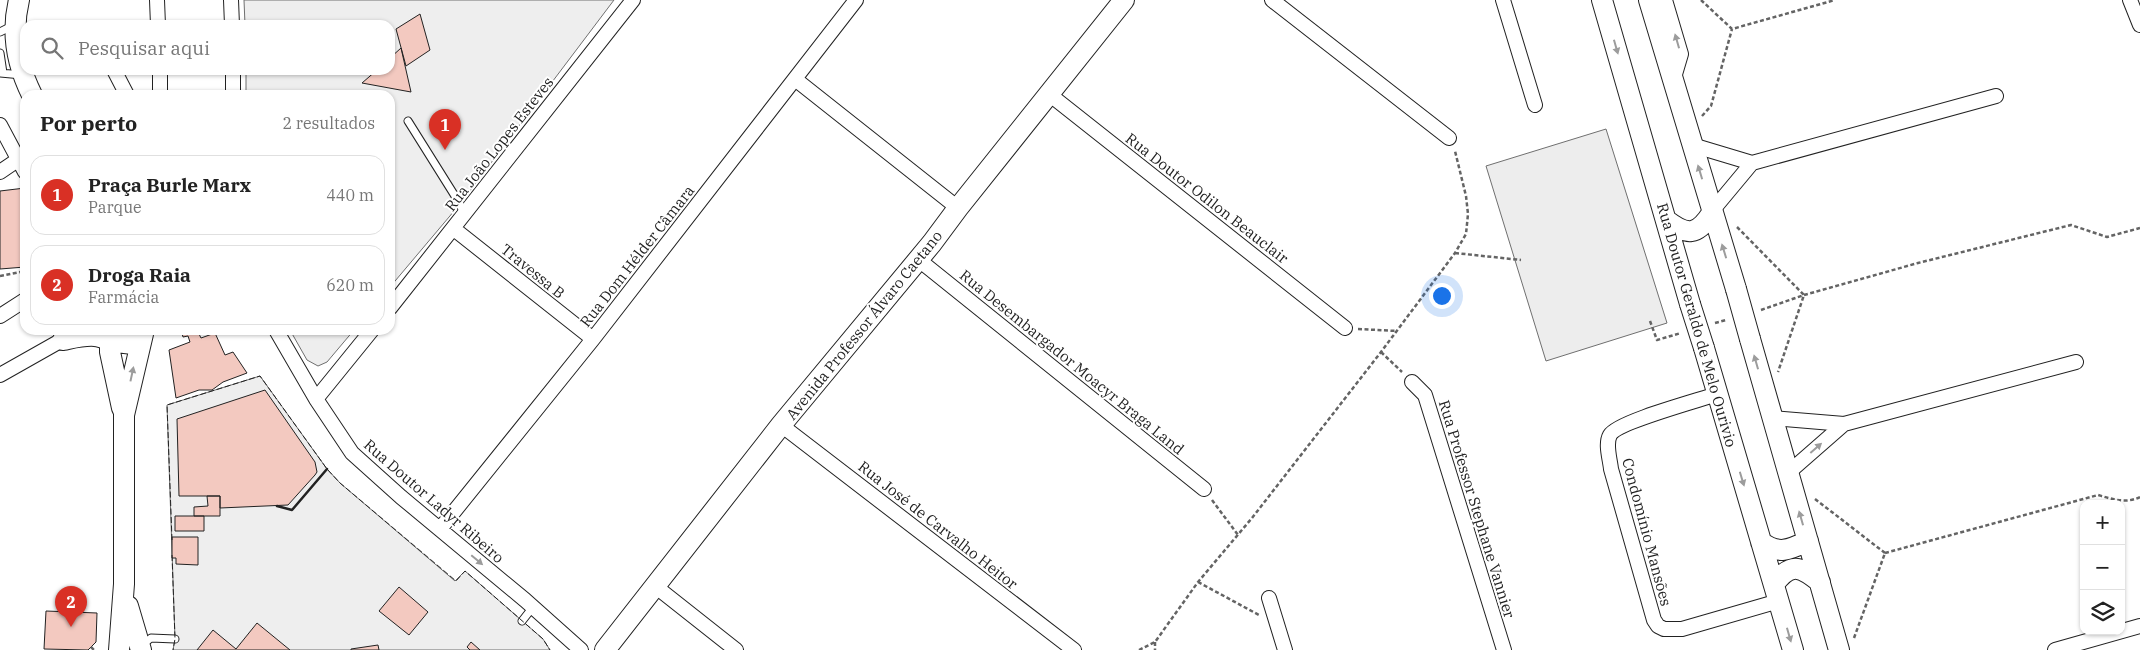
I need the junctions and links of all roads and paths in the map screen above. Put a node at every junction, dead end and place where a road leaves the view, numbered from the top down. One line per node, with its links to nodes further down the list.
1 (19, 0): 18 (street)
2 (157, 0): 15 (street)
3 (231, 0): 16 (street)
4 (856, 0): 25 (street, Rua Dom Hélder Câmara)
5 (1124, 0): 31 (street, Avenida Professor Álvaro Caetano)
6 (1272, 0): 36 (street)
7 (1504, 0): 33 (street)
8 (1602, 0): 45 (street, Rua Doutor Geraldo de Melo Ourivio, one-way to 45)
9 (1649, 0): 26 (street)
10 (1665, 0): 26 (street, one-way to 10)
11 (1701, 0): 19 (path)
12 (1835, 0): 19 (path)
13 (2130, 0): 17 (street)
14 (631, 1): 44 (street, Rua João Lopes Esteves)
15 (158, 20)
16 (232, 20)
17 (2140, 25)
18 (7, 29): 21 (street)
19 (1732, 29): 37 (path)
20 (0, 53): 21 (lane)
21 (8, 74): 27 (street)
22 (117, 75): 28 (street)
23 (160, 75): 29 (street)
24 (233, 75): 30 (street)
25 (795, 79): 42 (street); 71 (street, Rua Dom Hélder Câmara)
26 (1673, 82): 37 (street)
27 (26, 90)
28 (124, 90)
29 (160, 90)
30 (234, 90)
31 (1049, 94): 42 (street, Avenida Professor Álvaro Caetano); 60 (street, Rua Doutor Odilon Beauclair)
32 (1996, 96): 39 (street)
33 (1535, 105)
34 (408, 121): 44 (lane)
35 (0, 125): 38 (street)
36 (1449, 138): 48 (path)
37 (1690, 138): 39 (street); 43 (street, one-way to 37)
38 (20, 162)
39 (1752, 163): 43 (street)
40 (20, 167): 41 (street)
41 (0, 172)
42 (958, 208): 49 (street, Avenida Professor Álvaro Caetano)
43 (1712, 213): 45 (street); 55 (path); 80 (street, one-way to 43, bridge)
44 (464, 215): 47 (street, Rua João Lopes Esteves)
45 (1666, 220): 77 (street, Rua Doutor Geraldo de Melo Ourivio, bridge)
46 (2140, 228): 55 (path)
47 (454, 229): 56 (street, Rua João Lopes Esteves); 71 (street, Travessa B)
48 (1454, 253): 50 (path); 61 (path)
49 (918, 260): 82 (street, Avenida Professor Álvaro Caetano); 84 (street, Rua Desembargador Moacyr Braga Land)
50 (1522, 260)
51 (12, 268): 53 (path)
52 (20, 271): 53 (path)
53 (12, 272): 54 (path)
54 (0, 276)
55 (1804, 295): 58 (path); 75 (path)
56 (395, 302)
57 (20, 303): 59 (street)
58 (1768, 308)
59 (0, 316)
60 (1345, 328): 61 (path)
61 (1397, 331): 72 (path)
62 (66, 335): 74 (street)
63 (80, 335): 64 (street)
64 (96, 335)
65 (107, 335): 79 (street)
66 (108, 335): 67 (street)
67 (140, 335)
68 (142, 335): 79 (street, one-way to 68)
69 (279, 335): 78 (street, Rua Doutor Ladyr Ribeiro)
70 (368, 335): 78 (street)
71 (593, 339): 87 (street, Rua Dom Hélder Câmara)
72 (1381, 352): 76 (path); 88 (path)
73 (2076, 362): 81 (street)
74 (0, 375)
75 (1777, 375)
76 (1412, 382): 116 (street, Rua Professor Stephane Vannier)
77 (1717, 394): 90 (street, Rua Doutor Geraldo de Melo Ourivio, one-way to 90); 96 (street, Condomínio Mansões)
78 (316, 399): 87 (street, Rua Doutor Ladyr Ribeiro)
79 (124, 415): 94 (street)
80 (1773, 418): 81 (street); 83 (street)
81 (1844, 424): 83 (street, one-way to 81)
82 (782, 425): 95 (street, Avenida Professor Álvaro Caetano); 112 (street, Rua José de Carvalho Heitor)
83 (1788, 473): 89 (street, one-way to 83)
84 (1204, 489): 88 (path)
85 (2140, 497): 91 (path)
86 (1814, 499): 91 (path)
87 (440, 529): 98 (street, Rua Doutor Ladyr Ribeiro, one-way to 98)
88 (1238, 535): 92 (path)
89 (1808, 541): 90 (street); 93 (street)
90 (1761, 542): 96 (street, Rua Doutor Geraldo de Melo Ourivio)
91 (1885, 553): 104 (path)
92 (1198, 582): 100 (path); 103 (path)
93 (1820, 582): 96 (street); 104 (street)
94 (124, 584): 106 (street); 108 (street)
95 (655, 586): 110 (street, Avenida Professor Álvaro Caetano); 111 (street)
96 (1776, 592): 117 (street, Rua Doutor Geraldo de Melo Ourivio, one-way to 117)
97 (1269, 598): 100 (street)
98 (533, 607): 99 (lane); 109 (street, Rua Doutor Ladyr Ribeiro)
99 (522, 621)
100 (1277, 625): 115 (street)
101 (2140, 626): 118 (street)
102 (175, 639): 106 (lane)
103 (1155, 642): 113 (path); 114 (path)
104 (1846, 646)
105 (91, 647): 107 (path)
106 (140, 648)
107 (94, 650)
108 (119, 650)
109 (581, 650)
110 (605, 650)
111 (736, 650)
112 (1074, 650)
113 (1139, 650)
114 (1155, 650)
115 (1285, 650)
116 (1504, 650)
117 (1793, 650)
118 (2055, 650)

